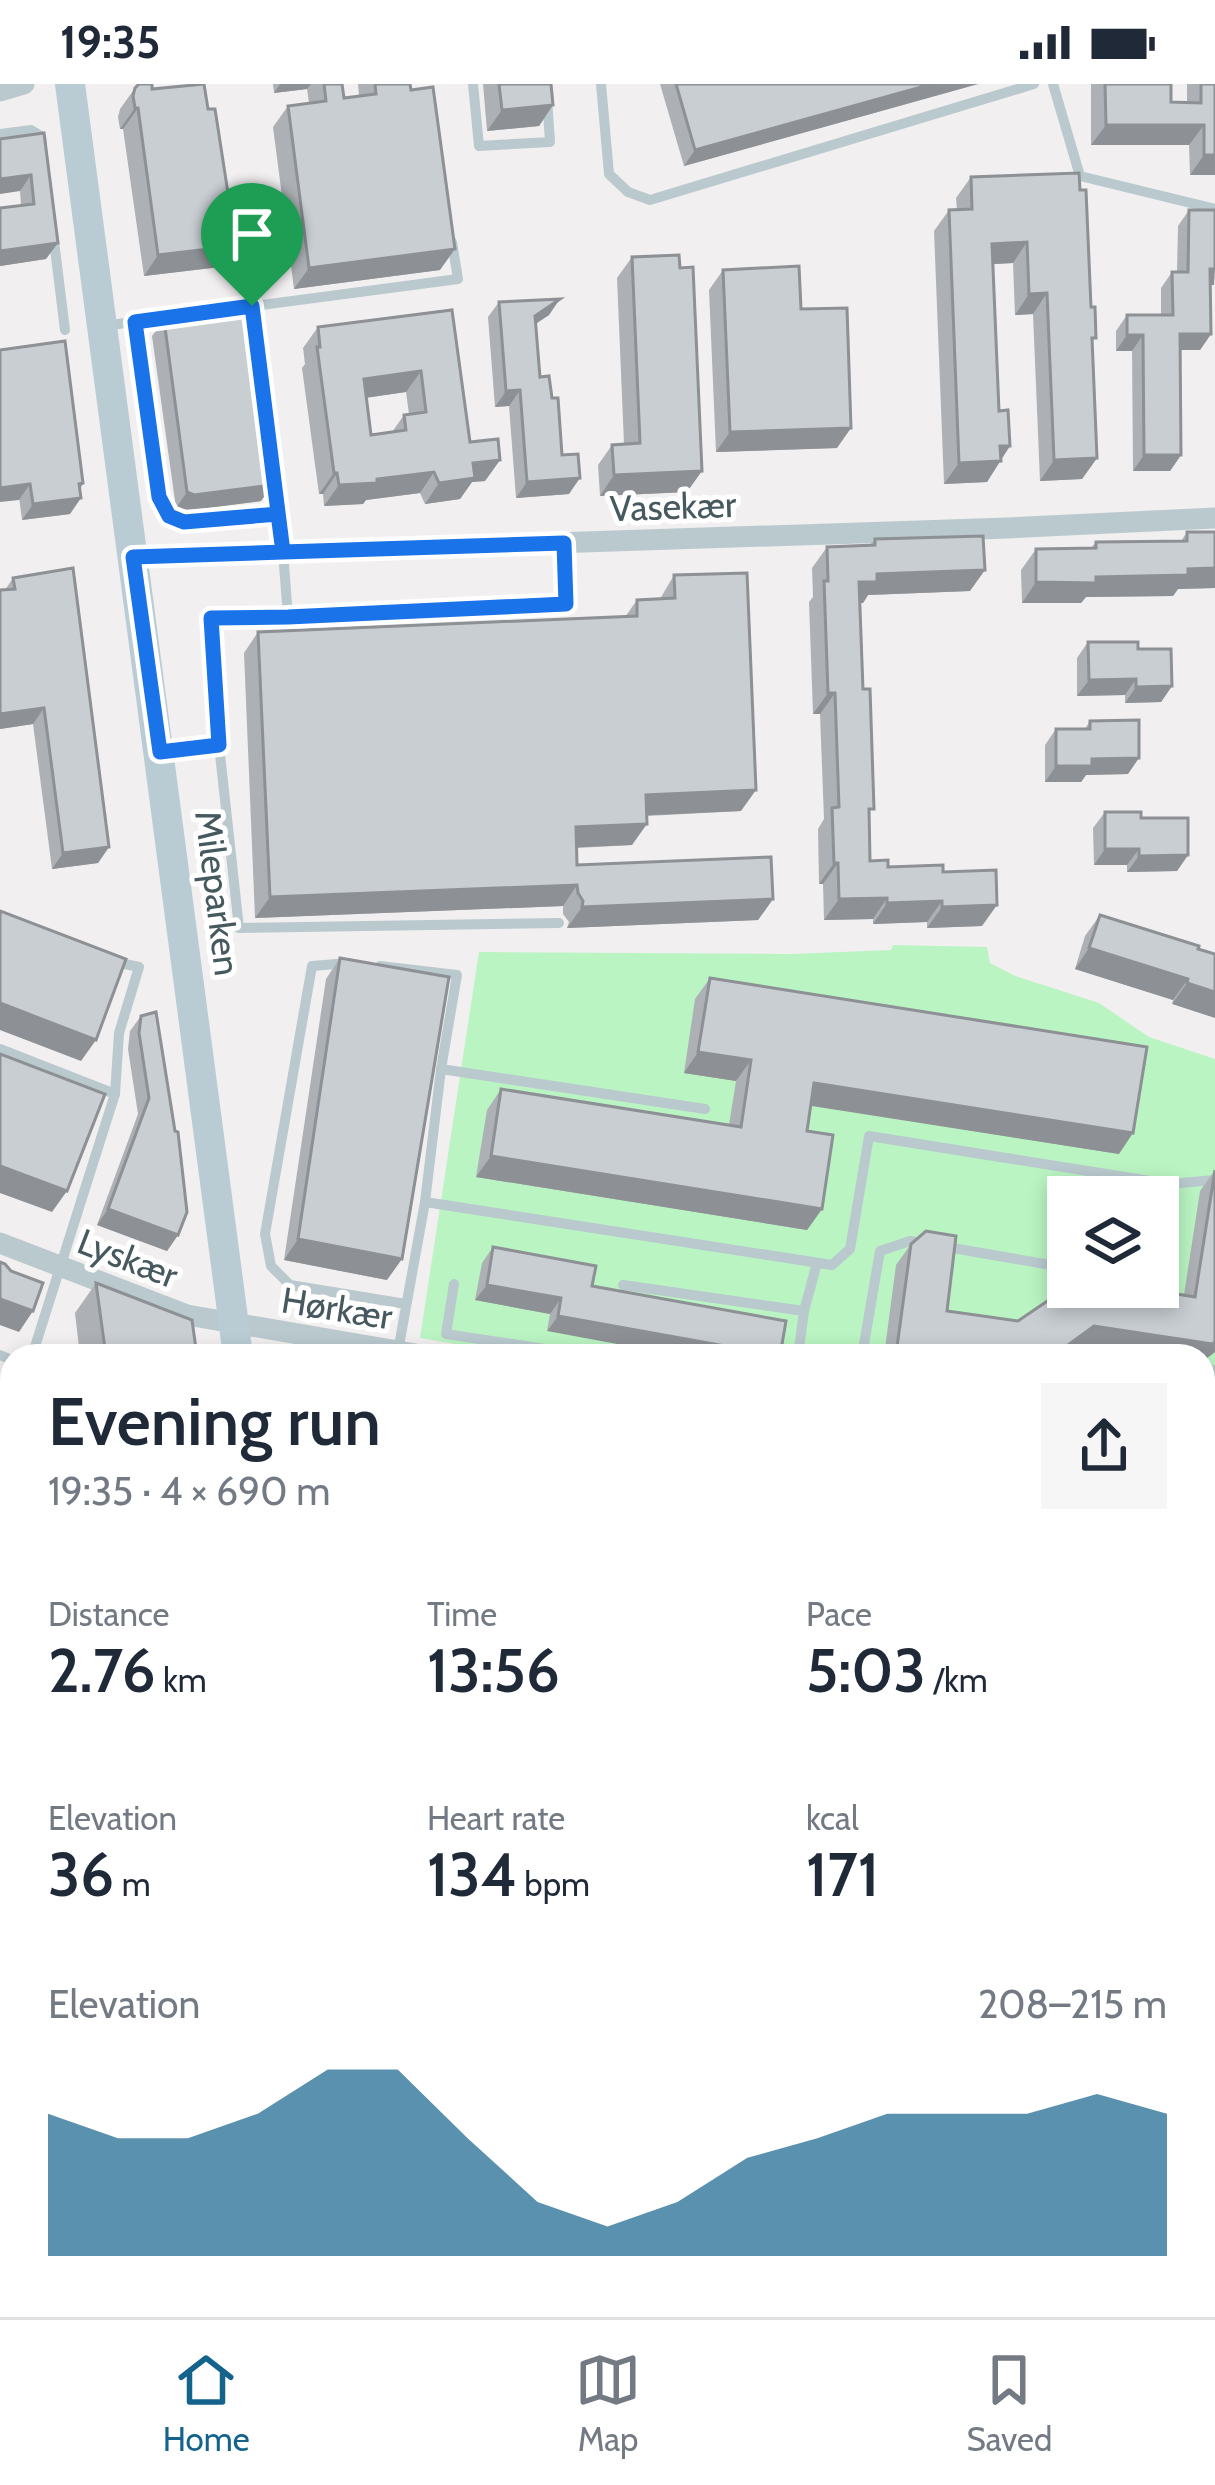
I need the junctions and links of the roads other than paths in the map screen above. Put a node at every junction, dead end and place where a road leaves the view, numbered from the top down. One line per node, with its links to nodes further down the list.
1 (24, 84): 8 (street)
2 (70, 84): 16 (street, Mileparken)
3 (473, 84): 4 (lane)
4 (546, 84)
5 (601, 84): 6 (lane)
6 (1034, 84)
7 (1053, 84): 11 (lane)
8 (0, 91)
9 (0, 134): 10 (lane)
10 (44, 158)
11 (1215, 209)
12 (51, 222): 17 (lane)
13 (452, 236): 14 (lane)
14 (252, 306): 15 (lane); 18 (lane)
15 (135, 322): 16 (lane); 18 (lane)
16 (101, 326): 22 (street, Mileparken)
17 (65, 330)
18 (278, 514): 21 (lane)
19 (1215, 518): 20 (street, Vasekær)
20 (564, 543): 21 (street, Vasekær); 23 (lane)
21 (283, 552): 22 (street, Vasekær); 23 (lane)
22 (133, 557): 25 (street, Mileparken)
23 (288, 617): 24 (lane)
24 (219, 745): 25 (lane); 26 (lane)
25 (160, 752): 51 (street, Mileparken)
26 (559, 923)
27 (94, 958): 32 (lane)
28 (355, 963): 48 (lane)
29 (375, 965): 31 (lane)
30 (0, 1049): 32 (lane)
31 (441, 1070): 33 (lane); 37 (lane)
32 (115, 1094): 43 (lane)
33 (706, 1109)
34 (1119, 1176): 38 (lane)
35 (1215, 1180): 36 (lane)
36 (1179, 1183)
37 (425, 1202): 41 (lane); 48 (lane)
38 (851, 1238): 40 (lane); 41 (lane)
39 (0, 1243): 43 (street, Lyskær)
40 (880, 1251): 42 (lane); 58 (lane)
41 (818, 1263): 49 (lane)
42 (1047, 1264)
43 (61, 1268): 47 (lane); 51 (street, Lyskær)
44 (454, 1284): 50 (lane)
45 (623, 1285): 49 (lane)
46 (34, 1295): 47 (lane)
47 (51, 1302): 52 (lane)
48 (406, 1304): 54 (lane)
49 (804, 1311): 57 (lane)
50 (470, 1337): 55 (lane); 56 (lane)
51 (237, 1341): 53 (street, Hørkær)
52 (36, 1344)
53 (276, 1344)
54 (399, 1344)
55 (469, 1344)
56 (513, 1344)
57 (800, 1344)
58 (864, 1344)

